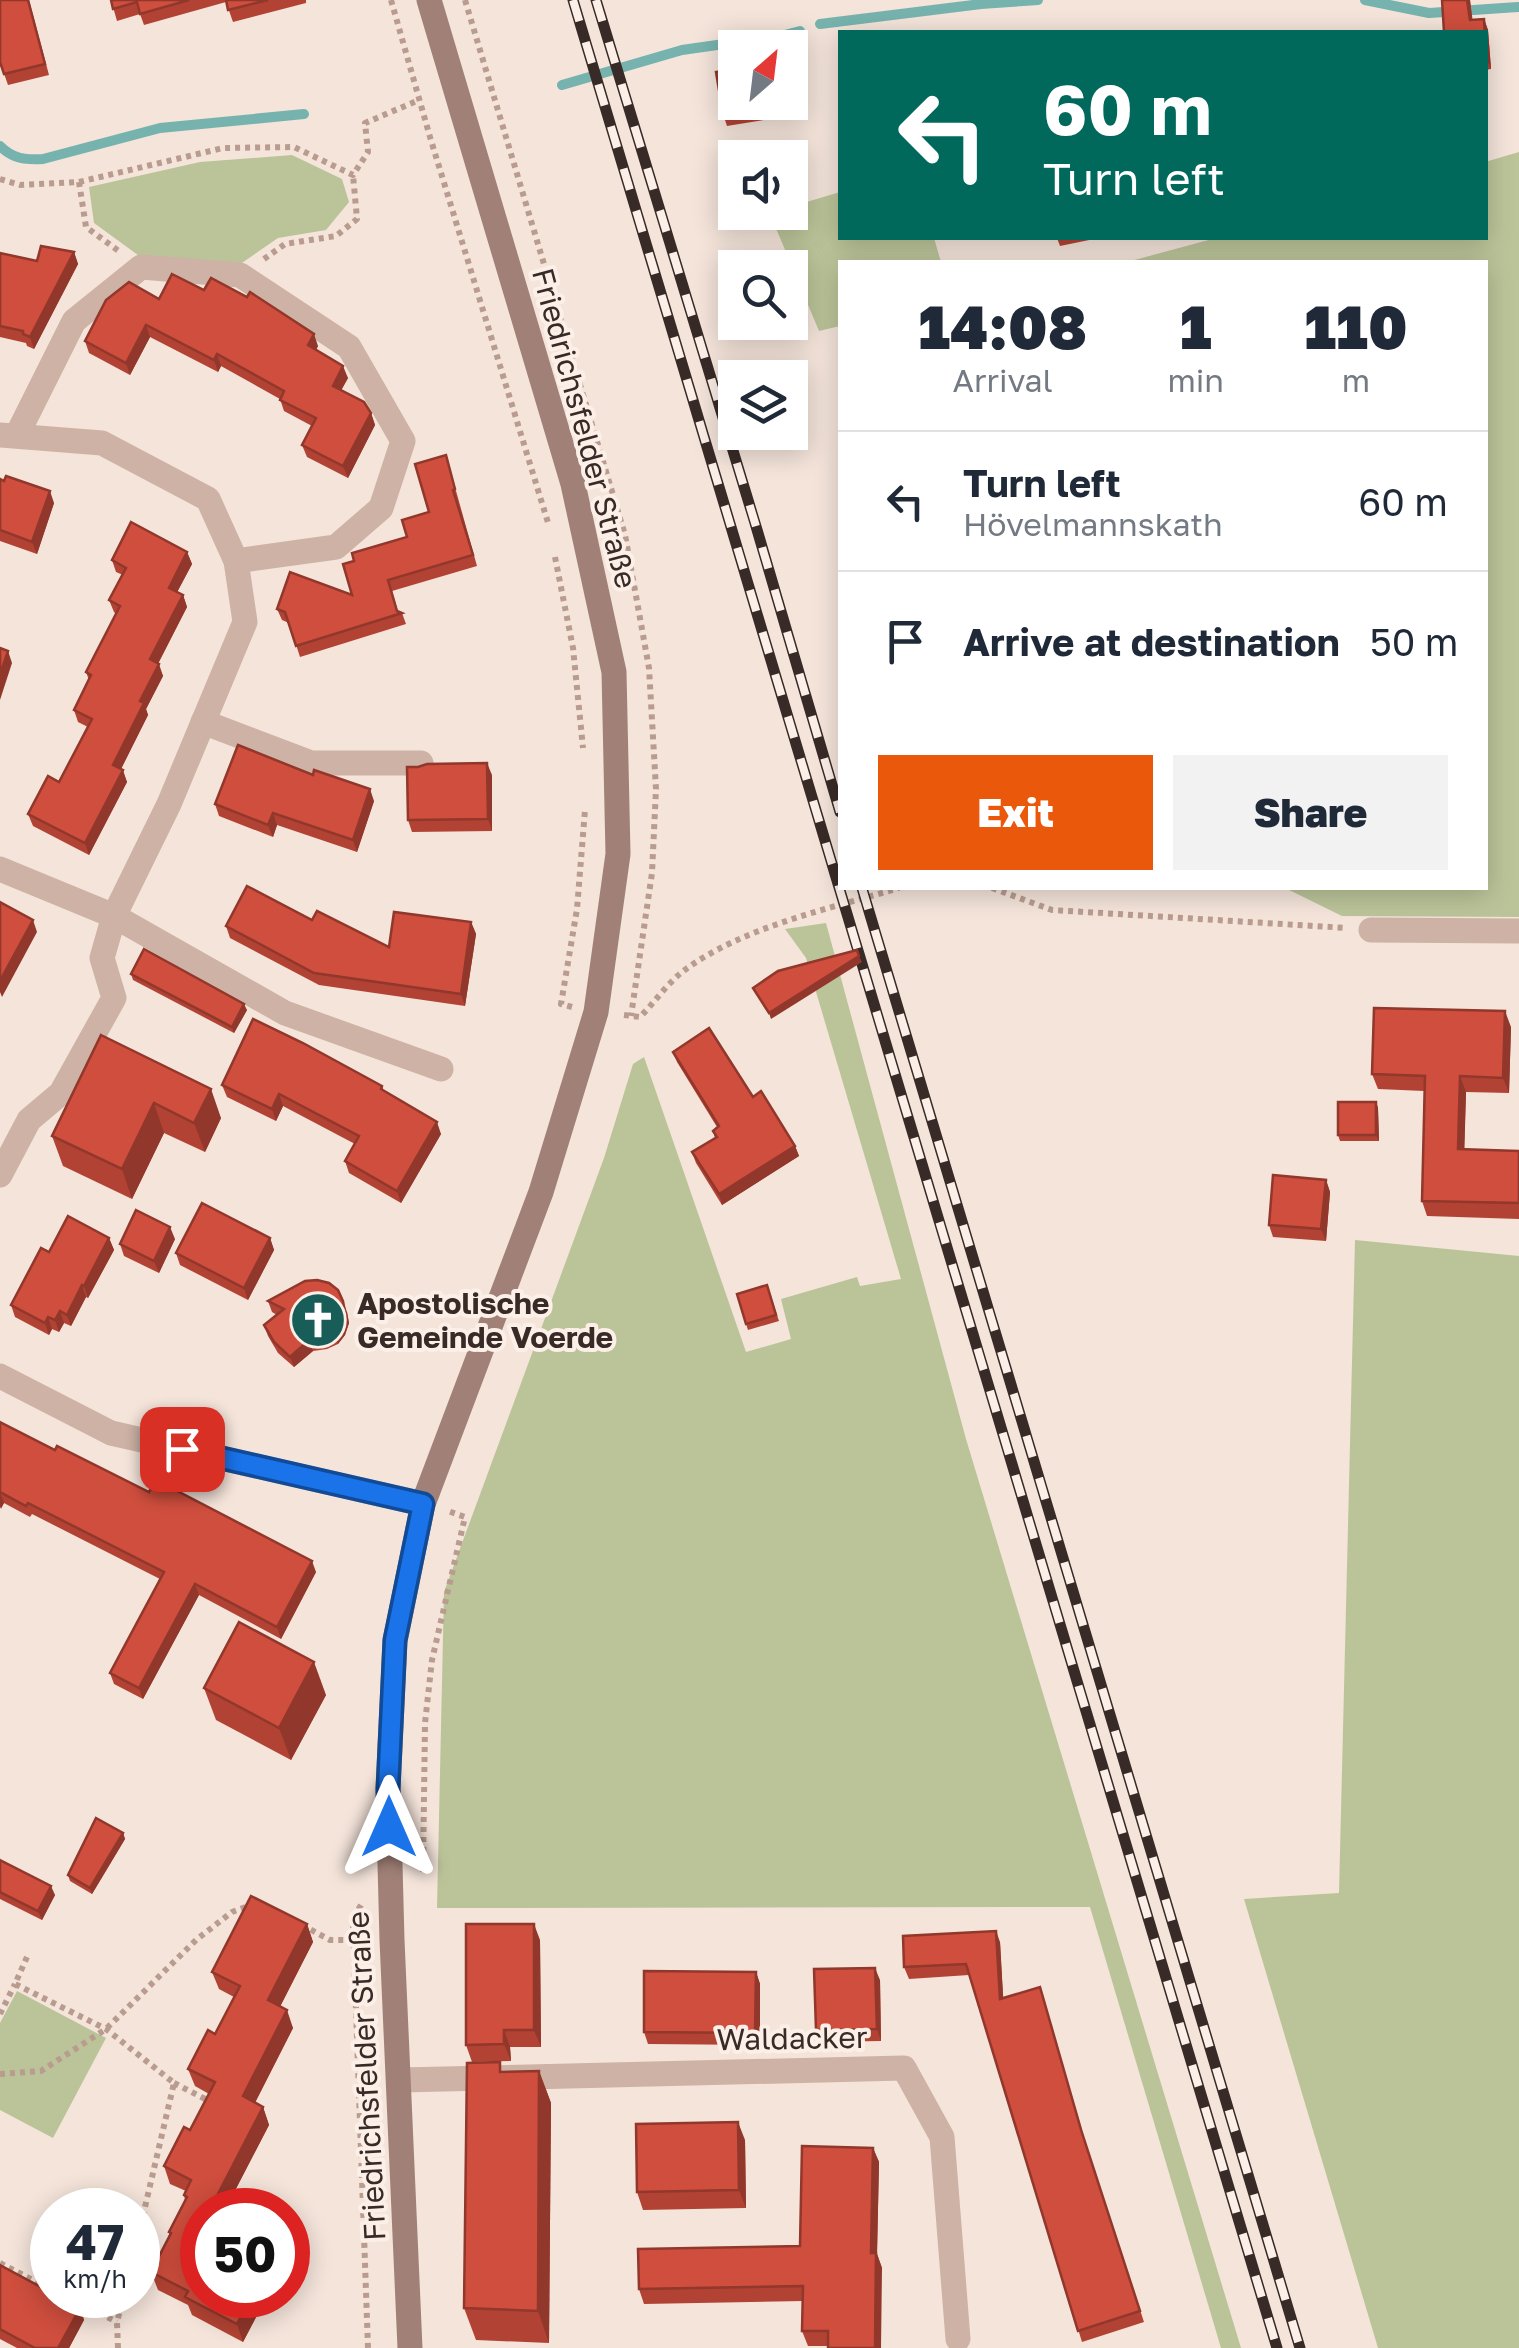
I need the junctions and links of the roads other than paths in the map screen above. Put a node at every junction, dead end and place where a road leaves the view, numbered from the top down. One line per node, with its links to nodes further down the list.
1 (429, 0): 13 (main road, Friedrichsfelder Straße)
2 (8, 435): 3 (street); 3 (street)
3 (236, 561): 4 (street)
4 (203, 722): 5 (street); 7 (street)
5 (421, 763)
6 (0, 868): 7 (street)
7 (114, 916): 10 (street); 11 (street)
8 (1371, 930): 9 (street)
9 (1519, 930)
10 (441, 1069)
11 (0, 1175)
12 (0, 1376): 13 (street)
13 (423, 1504): 14 (main road, Friedrichsfelder Straße)
14 (400, 2080): 15 (street, Waldacker); 16 (main road, Friedrichsfelder Straße)
15 (958, 2339)
16 (410, 2348)

